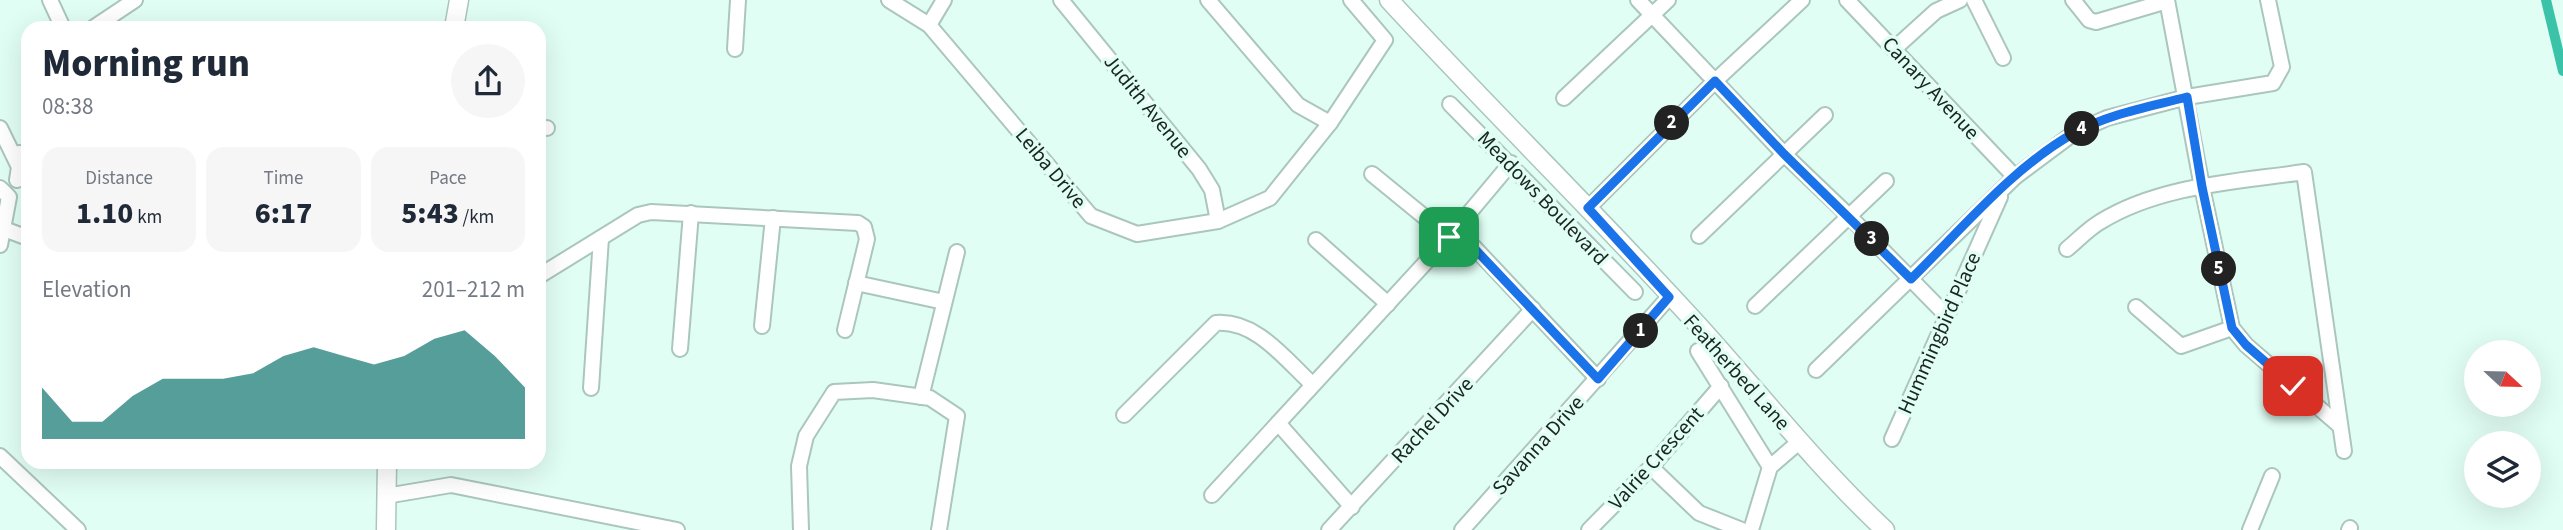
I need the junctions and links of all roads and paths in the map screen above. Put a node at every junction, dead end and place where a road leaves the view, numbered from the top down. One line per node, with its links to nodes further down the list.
1 (50, 0): 21 (street)
2 (135, 0): 22 (street)
3 (459, 0): 23 (main road)
4 (738, 0): 26 (street)
5 (889, 0): 24 (street, Leiba Drive)
6 (944, 0): 24 (street)
7 (1062, 0): 49 (street, Judith Avenue)
8 (1208, 0): 33 (street)
9 (1351, 0): 33 (street, Leiba Drive)
10 (1389, 0): 45 (main road, Featherbed Lane)
11 (1639, 0): 20 (street)
12 (1668, 0): 20 (street)
13 (1802, 0): 28 (street)
14 (1847, 0): 25 (street, Canary Avenue)
15 (1959, 0): 25 (street)
16 (1975, 0): 27 (street)
17 (2073, 0): 18 (street)
18 (2167, 0): 29 (street)
19 (2269, 0): 29 (street)
20 (1651, 16): 28 (street); 30 (street)
21 (60, 21)
22 (104, 21)
23 (455, 21)
24 (929, 25): 49 (street, Leiba Drive)
25 (1894, 48): 39 (street, Canary Avenue)
26 (735, 49)
27 (2003, 58)
28 (1715, 81): 36 (street); 45 (street)
29 (2187, 97): 39 (street); 42 (street)
30 (1564, 98)
31 (1450, 104): 37 (street, Meadows Boulevard)
32 (1825, 115): 36 (street)
33 (1330, 123): 49 (street, Leiba Drive)
34 (0, 128): 35 (street)
35 (21, 153): 40 (street)
36 (1784, 154): 47 (street); 53 (street)
37 (1511, 163): 51 (street); 62 (street, Meadows Boulevard)
38 (1372, 174): 51 (street)
39 (2015, 177): 43 (street)
40 (17, 180)
41 (1886, 181): 47 (street)
42 (2202, 187): 57 (street); 71 (street); 83 (street)
43 (2004, 188): 60 (street); 69 (street, Hummingbird Place)
44 (4, 192): 50 (street)
45 (1588, 208): 63 (main road, Featherbed Lane)
46 (691, 213): 48 (street); 54 (street); 73 (street)
47 (1849, 216): 60 (street); 66 (street)
48 (772, 218): 61 (street); 70 (street)
49 (1218, 221)
50 (4, 229): 52 (street); 56 (street)
51 (1452, 232): 65 (street); 68 (street)
52 (21, 235)
53 (1699, 236)
54 (601, 238): 59 (street); 79 (street)
55 (1316, 240): 65 (street)
56 (0, 246)
57 (2067, 249)
58 (957, 252): 64 (street)
59 (546, 272)
60 (1911, 279): 69 (street); 75 (street)
61 (856, 283): 64 (street); 72 (street)
62 (1635, 292)
63 (1669, 297): 76 (street, Savanna Drive); 85 (main road, Featherbed Lane)
64 (944, 302): 80 (street)
65 (1388, 304): 77 (street)
66 (1755, 306)
67 (2136, 307): 71 (street)
68 (1533, 309): 76 (street); 94 (street, Rachel Drive)
69 (1947, 317): 84 (street, Hummingbird Place)
70 (762, 326)
71 (2232, 328): 83 (street)
72 (845, 330)
73 (680, 349)
74 (1698, 351): 78 (street, Valrie Crescent)
75 (1816, 370)
76 (1598, 379): 101 (street, Savanna Drive)
77 (1312, 384): 81 (street); 82 (street)
78 (1721, 386): 88 (street, Valrie Crescent); 89 (street, Valrie Crescent)
79 (591, 388)
80 (921, 397): 98 (street); 99 (street)
81 (1124, 415)
82 (1278, 423): 92 (street); 94 (street)
83 (2340, 426): 86 (street)
84 (1892, 439)
85 (1799, 442): 89 (street); 105 (main road, Featherbed Lane)
86 (2344, 451)
87 (0, 456): 95 (street)
88 (1651, 467): 102 (street, Valrie Crescent); 103 (street)
89 (1770, 467): 104 (street)
90 (387, 469): 93 (main road)
91 (2272, 476): 106 (street)
92 (1212, 495)
93 (386, 496): 96 (main road); 97 (street)
94 (1352, 507): 100 (street, Rachel Drive)
95 (78, 530)
96 (386, 530)
97 (677, 530)
98 (801, 530)
99 (939, 530)
100 (1329, 530)
101 (1462, 530)
102 (1589, 530)
103 (1742, 530)
104 (1751, 530)
105 (1885, 530)
106 (2250, 530)

